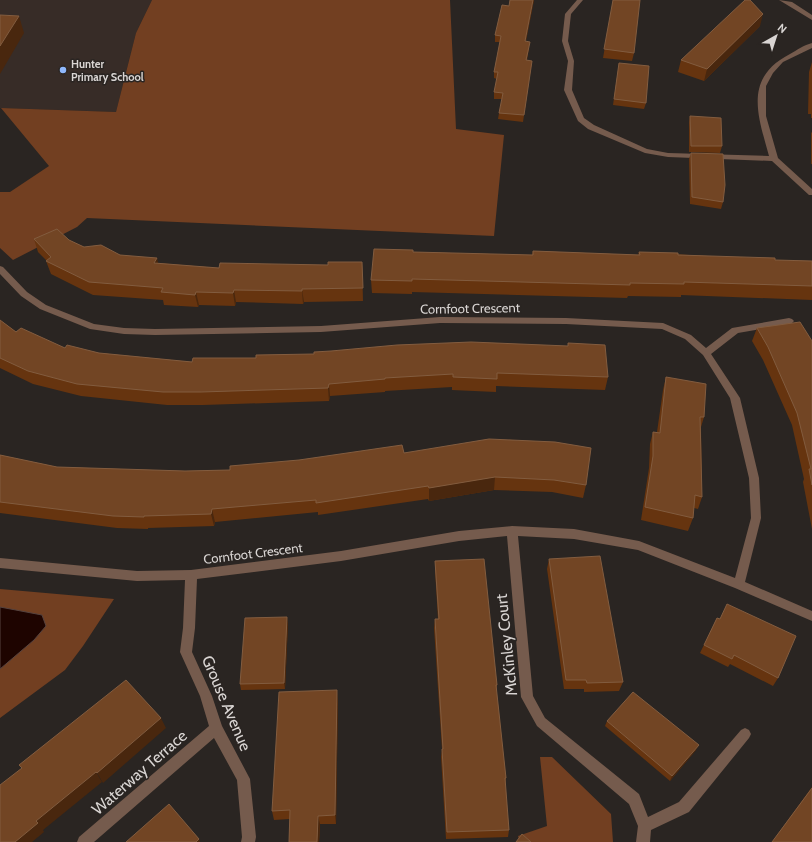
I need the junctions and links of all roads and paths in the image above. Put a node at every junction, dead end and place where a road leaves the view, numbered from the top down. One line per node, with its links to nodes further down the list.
1 (580, 0): 5 (street)
2 (782, 0): 3 (street)
3 (812, 18)
4 (812, 45): 5 (street)
5 (774, 159): 6 (street)
6 (812, 193)
7 (0, 269): 9 (street, Cornfoot Crescent)
8 (789, 321): 9 (street)
9 (706, 353): 13 (street, Cornfoot Crescent)
10 (512, 531): 12 (street, Cornfoot Crescent); 13 (street, Cornfoot Crescent); 17 (street, McKinley Court)
11 (0, 563): 12 (street, Cornfoot Crescent)
12 (191, 575): 15 (street, Grouse Avenue)
13 (739, 585): 14 (street, Cornfoot Crescent)
14 (812, 616)
15 (216, 728): 18 (street, Waterway Terrace); 19 (street, Grouse Avenue)
16 (745, 734): 17 (street)
17 (645, 826): 20 (street, McKinley Court)
18 (84, 842)
19 (248, 842)
20 (643, 842)

